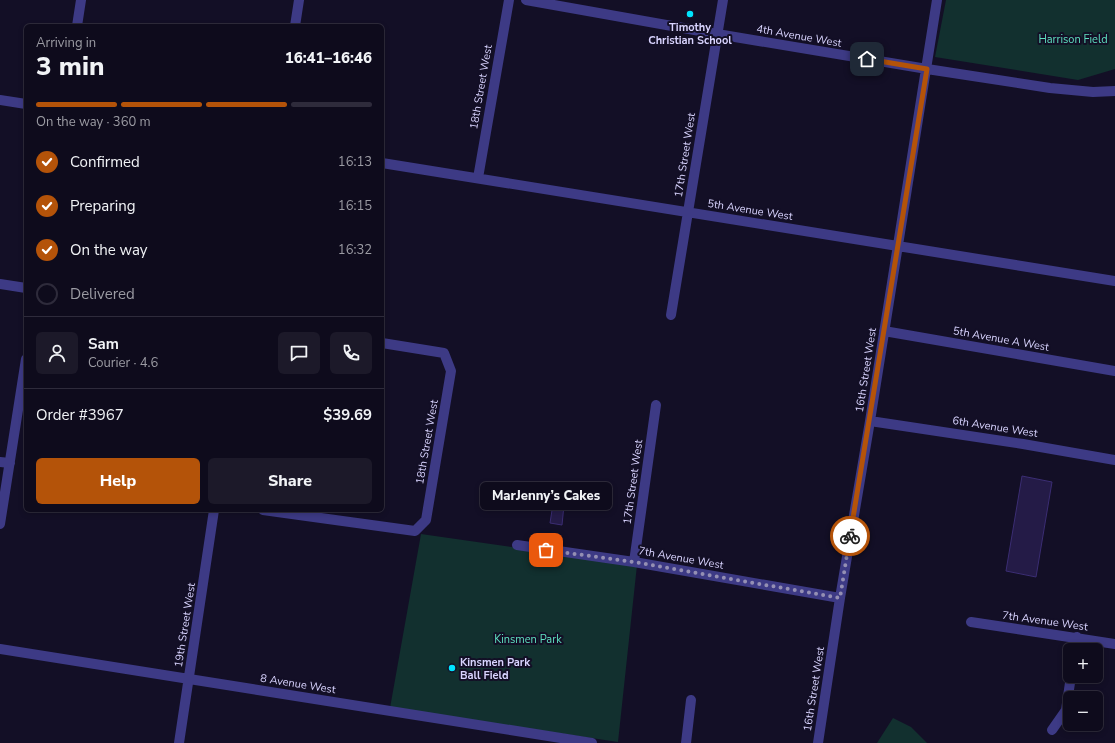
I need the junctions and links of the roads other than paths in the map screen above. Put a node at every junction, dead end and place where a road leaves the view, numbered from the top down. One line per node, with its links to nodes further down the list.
1 (81, 0): 7 (street)
2 (299, 0): 8 (street)
3 (509, 0): 17 (street, 18th Street West)
4 (526, 0): 9 (street, 4th Avenue West)
5 (723, 0): 9 (street, 17th Street West)
6 (937, 0): 10 (street, 16th Street West)
7 (77, 24)
8 (295, 24)
9 (717, 34): 10 (street, 4th Avenue West); 18 (street, 17th Street West)
10 (927, 69): 12 (street, 4th Avenue West); 19 (street, 16th Street West)
11 (1115, 91): 12 (street, 4th Avenue West)
12 (1093, 92): 13 (street, 4th Avenue West)
13 (1115, 97)
14 (0, 100): 15 (street)
15 (24, 104)
16 (384, 163): 17 (street, 5th Avenue West)
17 (478, 178): 18 (street, 5th Avenue West)
18 (688, 212): 19 (street, 5th Avenue West); 23 (street, 17th Street West)
19 (897, 246): 20 (street, 5th Avenue West); 24 (street, 16th Street West)
20 (1115, 281)
21 (0, 284): 22 (street)
22 (24, 288)
23 (671, 315)
24 (884, 331): 27 (street, 5th Avenue A West); 29 (street, 16th Street West)
25 (384, 343): 33 (street, 18th Street West)
26 (24, 369): 31 (street)
27 (1115, 371)
28 (656, 405): 36 (street, 17th Street West)
29 (870, 421): 30 (street, 6th Avenue West); 37 (street, 16th Street West)
30 (1115, 460)
31 (5, 462): 34 (street)
32 (214, 512): 43 (street, 19th Street West)
33 (277, 512)
34 (0, 524)
35 (517, 545): 36 (street, 7th Avenue West)
36 (634, 562): 37 (street, 7th Avenue West)
37 (840, 598): 50 (street, 16th Street West)
38 (971, 622): 39 (street, 7th Avenue West)
39 (1077, 638): 40 (street); 41 (street, 7th Avenue West)
40 (1076, 643)
41 (1115, 644)
42 (0, 649): 43 (street, 8 Avenue West)
43 (189, 679): 47 (street, 19th Street West); 48 (street, 8 Avenue West)
44 (1070, 683): 46 (street)
45 (691, 700): 49 (street)
46 (1052, 730)
47 (179, 743)
48 (592, 743)
49 (686, 743)
50 (818, 743)

